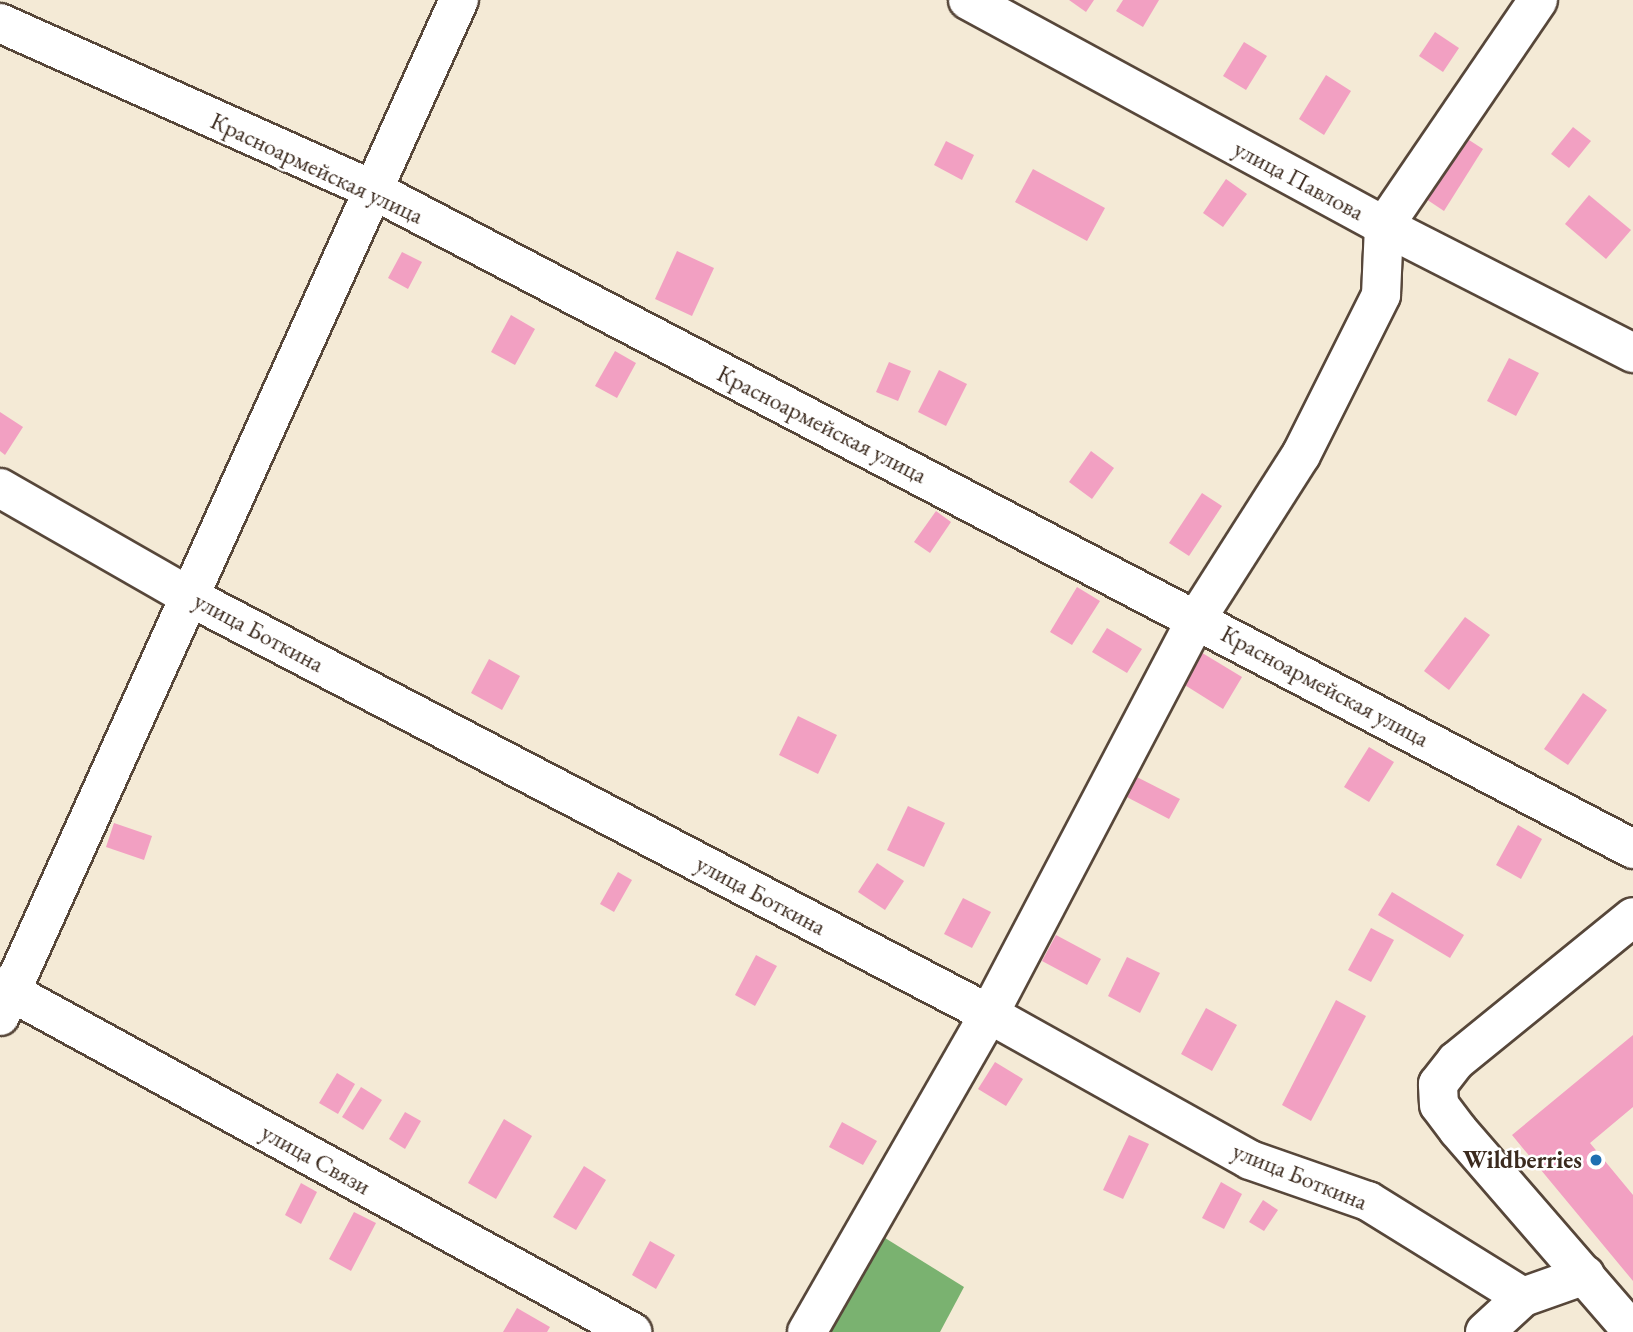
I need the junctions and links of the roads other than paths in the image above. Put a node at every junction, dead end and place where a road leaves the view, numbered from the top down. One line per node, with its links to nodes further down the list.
1 (459, 0): 5 (street)
2 (968, 0): 6 (street, улица Павлова)
3 (1538, 0): 6 (street)
4 (0, 23): 5 (street, Красноармейская улица)
5 (375, 191): 9 (street); 10 (street, Красноармейская улица)
6 (1384, 226): 7 (street, улица Павлова); 10 (street)
7 (1633, 353)
8 (0, 488): 9 (street, улица Боткина)
9 (192, 598): 13 (street); 14 (street, улица Боткина)
10 (1197, 618): 11 (street, Красноармейская улица); 14 (street)
11 (1633, 849)
12 (1633, 917): 15 (street)
13 (4, 998): 17 (street, улица Связи)
14 (989, 1014): 16 (street, улица Боткина); 18 (street)
15 (1585, 1275): 16 (street); 20 (street)
16 (1523, 1297): 19 (street)
17 (632, 1332)
18 (807, 1332)
19 (1485, 1332)
20 (1633, 1332)

